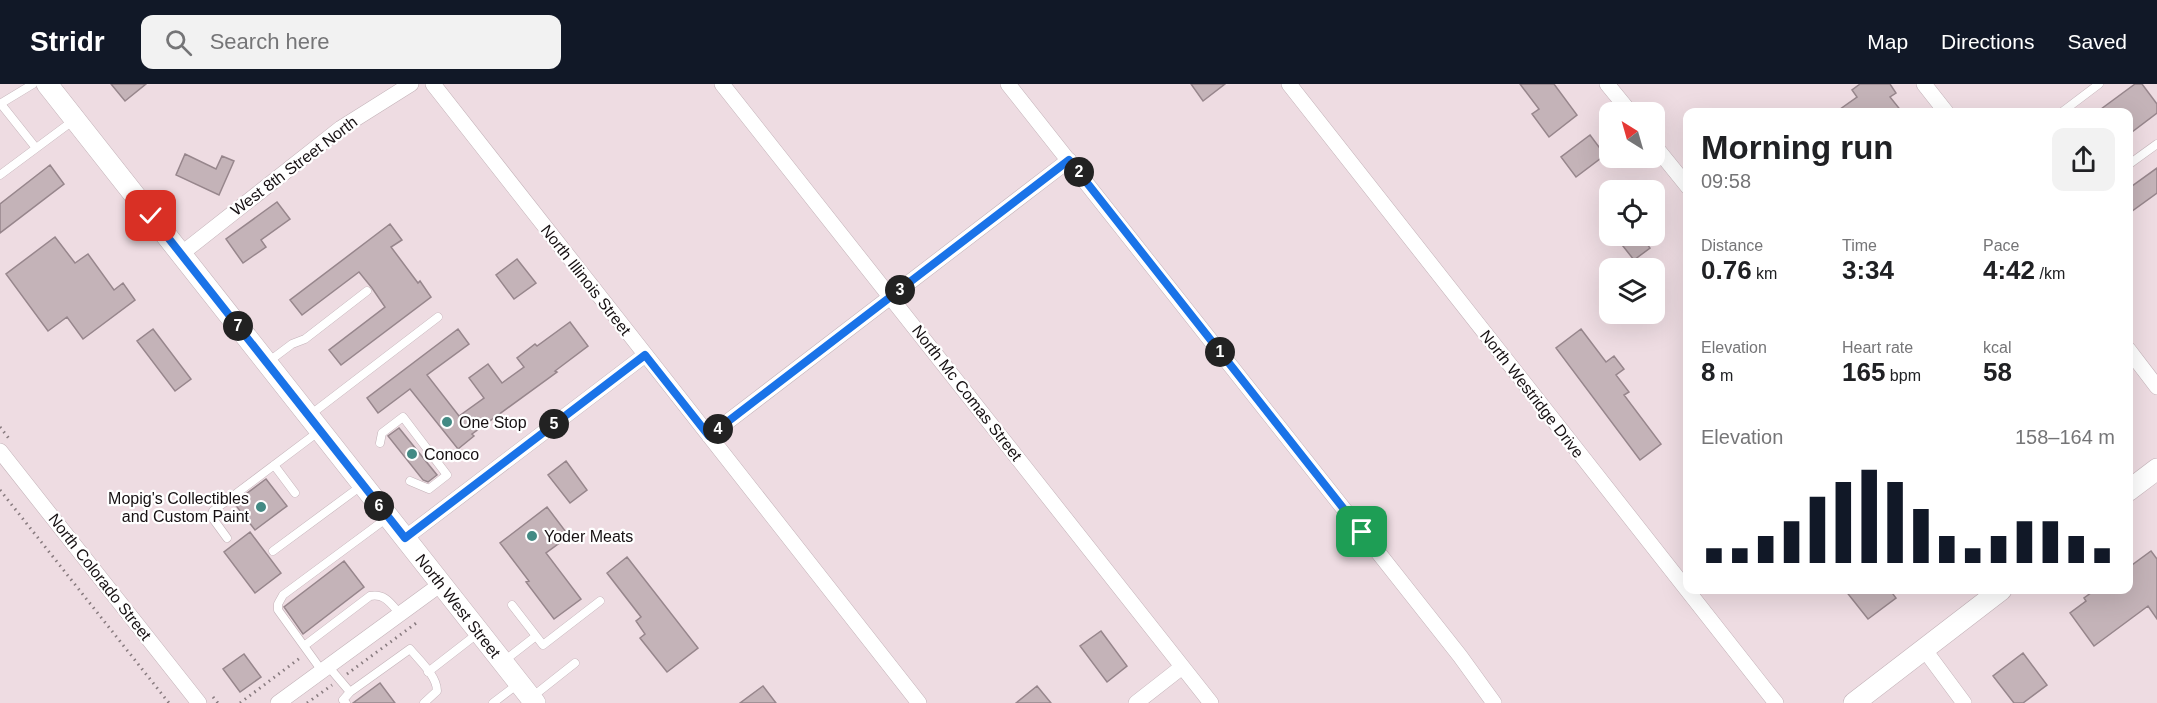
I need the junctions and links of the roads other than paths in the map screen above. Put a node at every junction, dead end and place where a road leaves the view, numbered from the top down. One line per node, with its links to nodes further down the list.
1 (33, 84): 12 (lane)
2 (47, 84): 15 (main road, North West Street)
3 (433, 84): 27 (street, North Illinois Street)
4 (722, 84): 25 (street, North Mc Comas Street)
5 (1008, 84): 19 (street)
6 (1288, 84): 46 (street, North Westridge Drive)
7 (1607, 84): 11 (street)
8 (1924, 84): 13 (street)
9 (2099, 84): 14 (lane)
10 (402, 86): 23 (street, West 8th Street North)
11 (1622, 102)
12 (1, 104): 17 (lane)
13 (1943, 108)
14 (2067, 108)
15 (75, 120): 17 (lane); 23 (main road, North West Street)
16 (2157, 144): 20 (lane)
17 (36, 148): 21 (lane)
18 (1665, 159): 22 (street)
19 (1069, 160): 25 (street); 71 (street)
20 (2133, 161)
21 (0, 175)
22 (1683, 181)
23 (181, 254): 29 (main road, North West Street)
24 (368, 291): 29 (lane)
25 (891, 297): 32 (street); 58 (street, North Mc Comas Street)
26 (438, 317): 31 (lane)
27 (645, 355): 32 (street, North Illinois Street); 43 (street)
28 (2133, 356): 30 (street)
29 (267, 363): 31 (main road, North West Street)
30 (2157, 387)
31 (315, 423): 35 (lane); 38 (main road, North West Street)
32 (709, 436): 68 (street, North Illinois Street)
33 (380, 443): 37 (lane)
34 (0, 451): 64 (street, North Colorado Street)
35 (274, 465): 40 (lane); 42 (lane)
36 (2157, 469): 39 (main road)
37 (410, 481)
38 (363, 484): 41 (main road, North West Street); 44 (lane)
39 (2133, 487)
40 (295, 493)
41 (388, 517): 43 (main road, North West Street); 54 (lane)
42 (227, 538)
43 (405, 538): 45 (main road, North West Street)
44 (273, 551)
45 (441, 584): 51 (street); 52 (main road, North West Street)
46 (1683, 585)
47 (1690, 594): 72 (street, North Westridge Drive)
48 (1994, 594): 55 (main road)
49 (600, 601): 53 (lane)
50 (512, 606): 53 (lane)
51 (400, 614): 54 (lane); 59 (street)
52 (479, 633): 56 (main road, North West Street); 60 (lane)
53 (536, 636): 56 (lane)
54 (303, 646): 59 (lane)
55 (1924, 650): 73 (main road); 74 (street)
56 (503, 662): 62 (main road, North West Street)
57 (575, 663): 62 (lane)
58 (1182, 667): 69 (street); 70 (street, North Mc Comas Street)
59 (325, 669): 61 (lane); 63 (street)
60 (428, 672): 61 (lane); 66 (lane)
61 (350, 692): 65 (lane)
62 (528, 695): 67 (lane)
63 (288, 700)
64 (199, 703)
65 (346, 703)
66 (424, 703)
67 (493, 703)
68 (918, 703)
69 (1136, 703)
70 (1211, 703)
71 (1494, 703)
72 (1776, 703)
73 (1854, 703)
74 (1964, 703)

